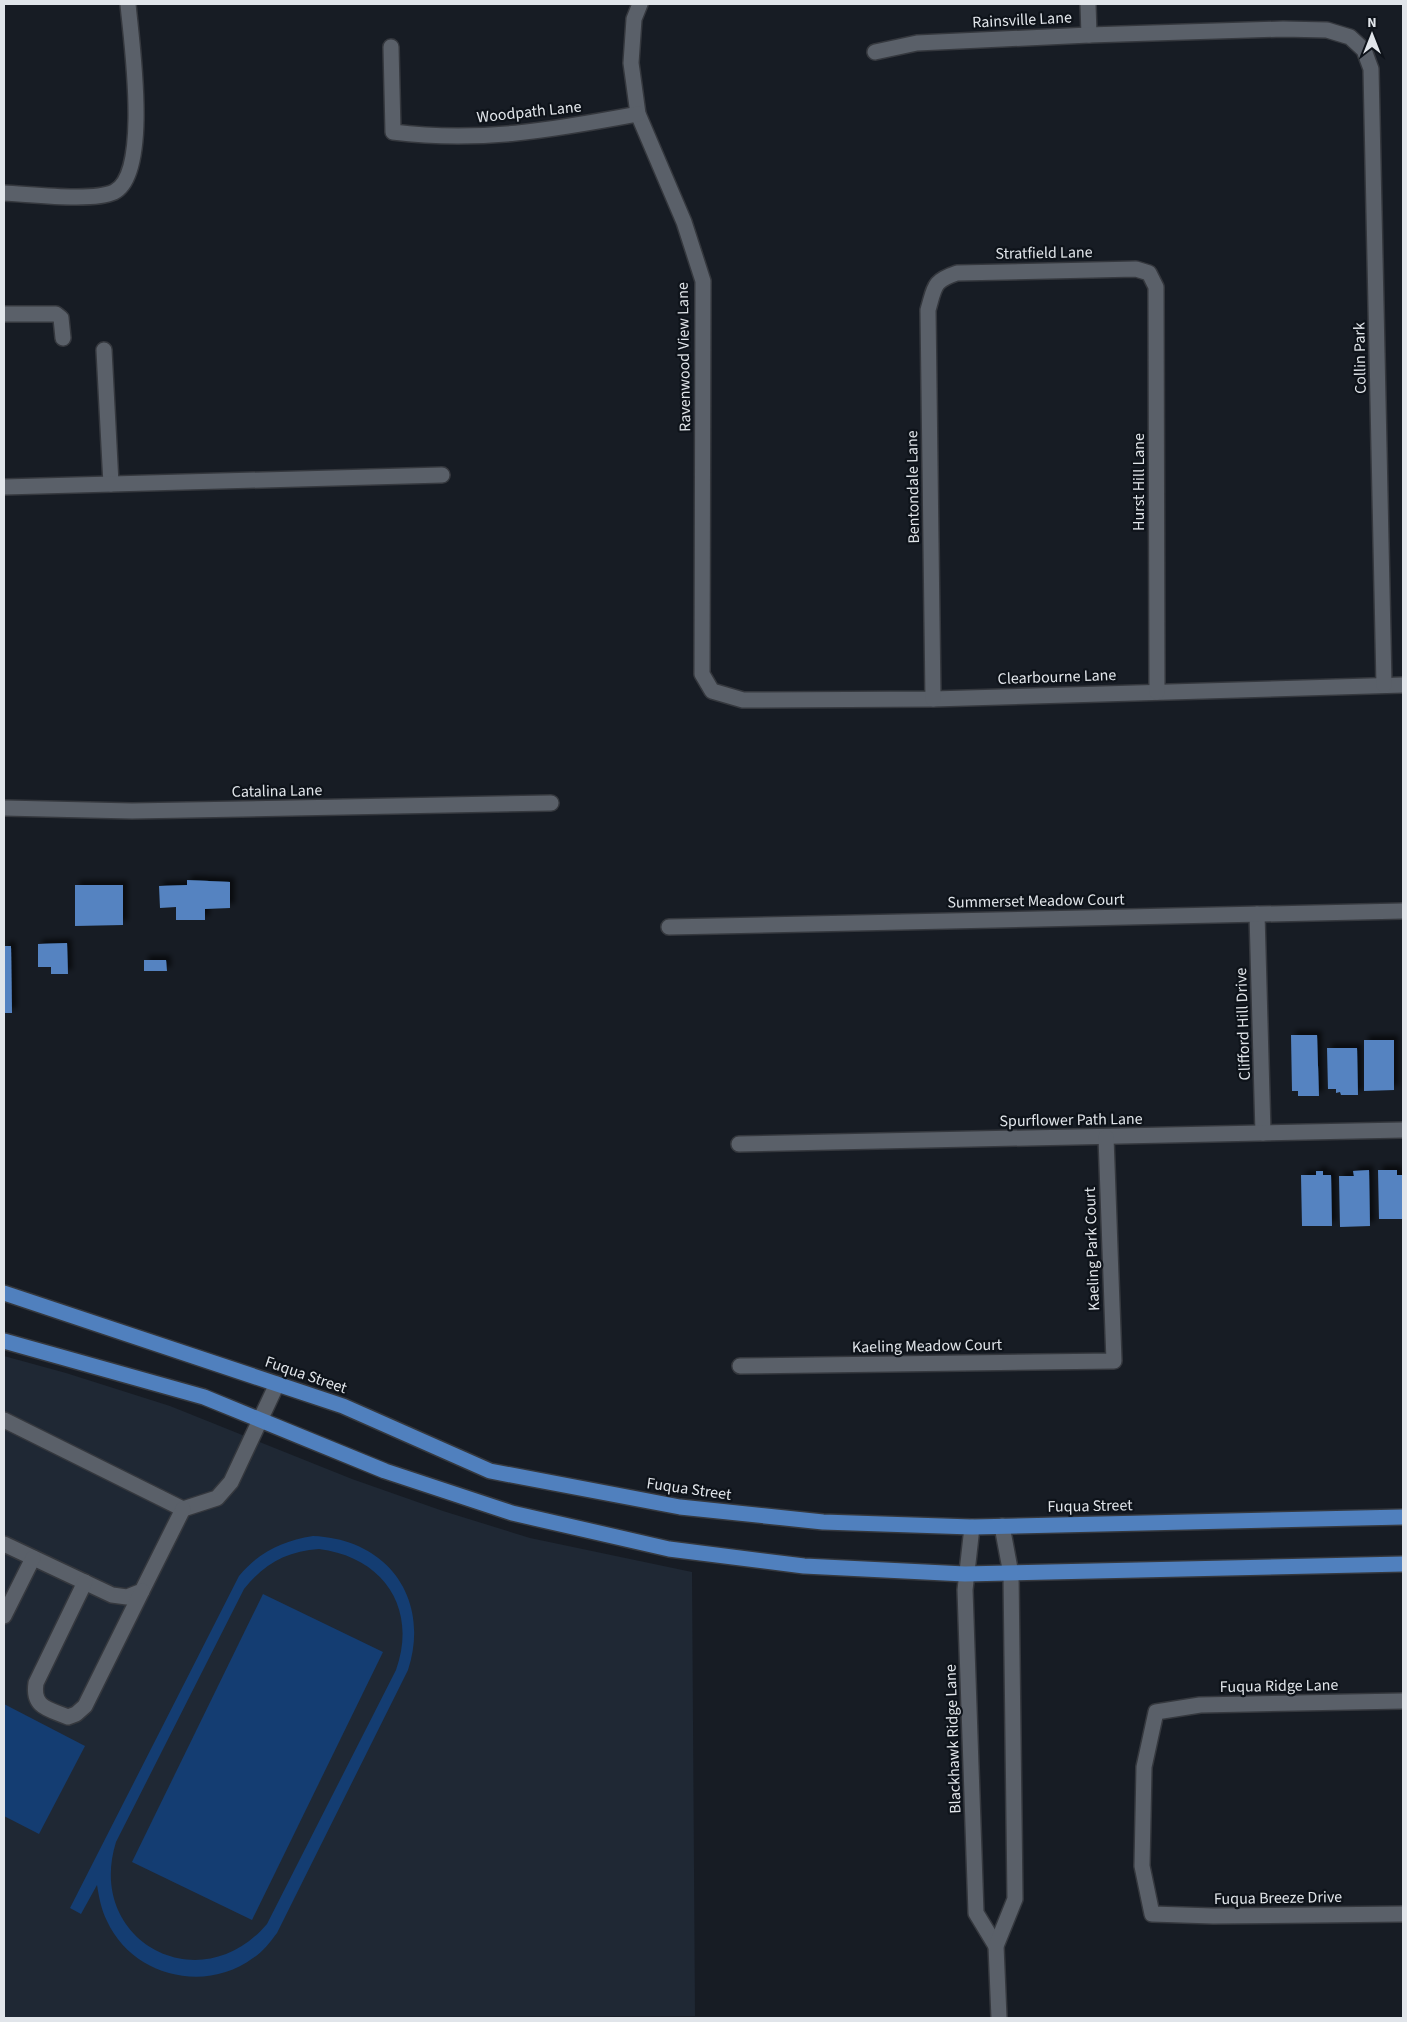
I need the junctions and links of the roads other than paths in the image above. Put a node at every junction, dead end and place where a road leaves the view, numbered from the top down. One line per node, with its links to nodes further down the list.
1 (128, 4): 9 (street)
2 (640, 4): 8 (street, Ravenwood View Lane)
3 (1088, 4): 4 (street)
4 (1089, 35): 5 (street, Rainsville Lane); 7 (street, Rainsville Lane)
5 (1350, 37): 18 (street, Collin Park)
6 (391, 47): 8 (street, Woodpath Lane)
7 (875, 52)
8 (638, 114): 20 (street, Ravenwood View Lane)
9 (4, 193)
10 (1149, 273): 11 (street, Stratfield Lane); 21 (street, Hurst Hill Lane)
11 (941, 278): 22 (street, Bentondale Lane)
12 (4, 314): 13 (street)
13 (63, 338)
14 (104, 350): 16 (street)
15 (442, 475): 16 (street)
16 (111, 484): 17 (street)
17 (4, 487)
18 (1384, 685): 19 (street, Clearbourne Lane); 21 (street, Clearbourne Lane)
19 (1403, 685)
20 (712, 691): 22 (street, Clearbourne Lane)
21 (1157, 692): 22 (street, Clearbourne Lane)
22 (934, 699)
23 (551, 803): 24 (street, Catalina Lane)
24 (4, 808)
25 (1403, 911): 26 (street, Summerset Meadow Court)
26 (1258, 914): 27 (street, Summerset Meadow Court); 29 (street, Clifford Hill Drive)
27 (669, 926)
28 (1403, 1130): 29 (street, Spurflower Path Lane)
29 (1263, 1133): 30 (street, Spurflower Path Lane)
30 (1106, 1137): 31 (street, Spurflower Path Lane); 34 (street, Kaeling Park Court)
31 (738, 1144)
32 (4, 1293): 36 (main road, Fuqua Street)
33 (4, 1341): 38 (main road)
34 (1114, 1361): 35 (street, Kaeling Meadow Court)
35 (740, 1366)
36 (277, 1384): 38 (street); 42 (main road, Fuqua Street)
37 (4, 1420): 39 (street)
38 (261, 1420): 39 (street); 46 (main road)
39 (183, 1509): 49 (street)
40 (1403, 1517): 41 (main road, Fuqua Street)
41 (1002, 1526): 42 (main road, Fuqua Street); 47 (street, Blackhawk Ridge Lane)
42 (972, 1527): 46 (street, Blackhawk Ridge Lane)
43 (4, 1544): 44 (street)
44 (33, 1558): 48 (street); 50 (street)
45 (1403, 1564): 47 (main road)
46 (965, 1574): 47 (main road); 54 (street, Blackhawk Ridge Lane)
47 (1011, 1574): 54 (street, Blackhawk Ridge Lane)
48 (85, 1582): 49 (street); 49 (street)
49 (142, 1590)
50 (4, 1616)
51 (1403, 1701): 52 (street, Fuqua Ridge Lane)
52 (1152, 1914): 53 (street, Fuqua Breeze Drive)
53 (1403, 1914)
54 (996, 1946): 55 (street, Blackhawk Ridge Lane)
55 (999, 2018)

